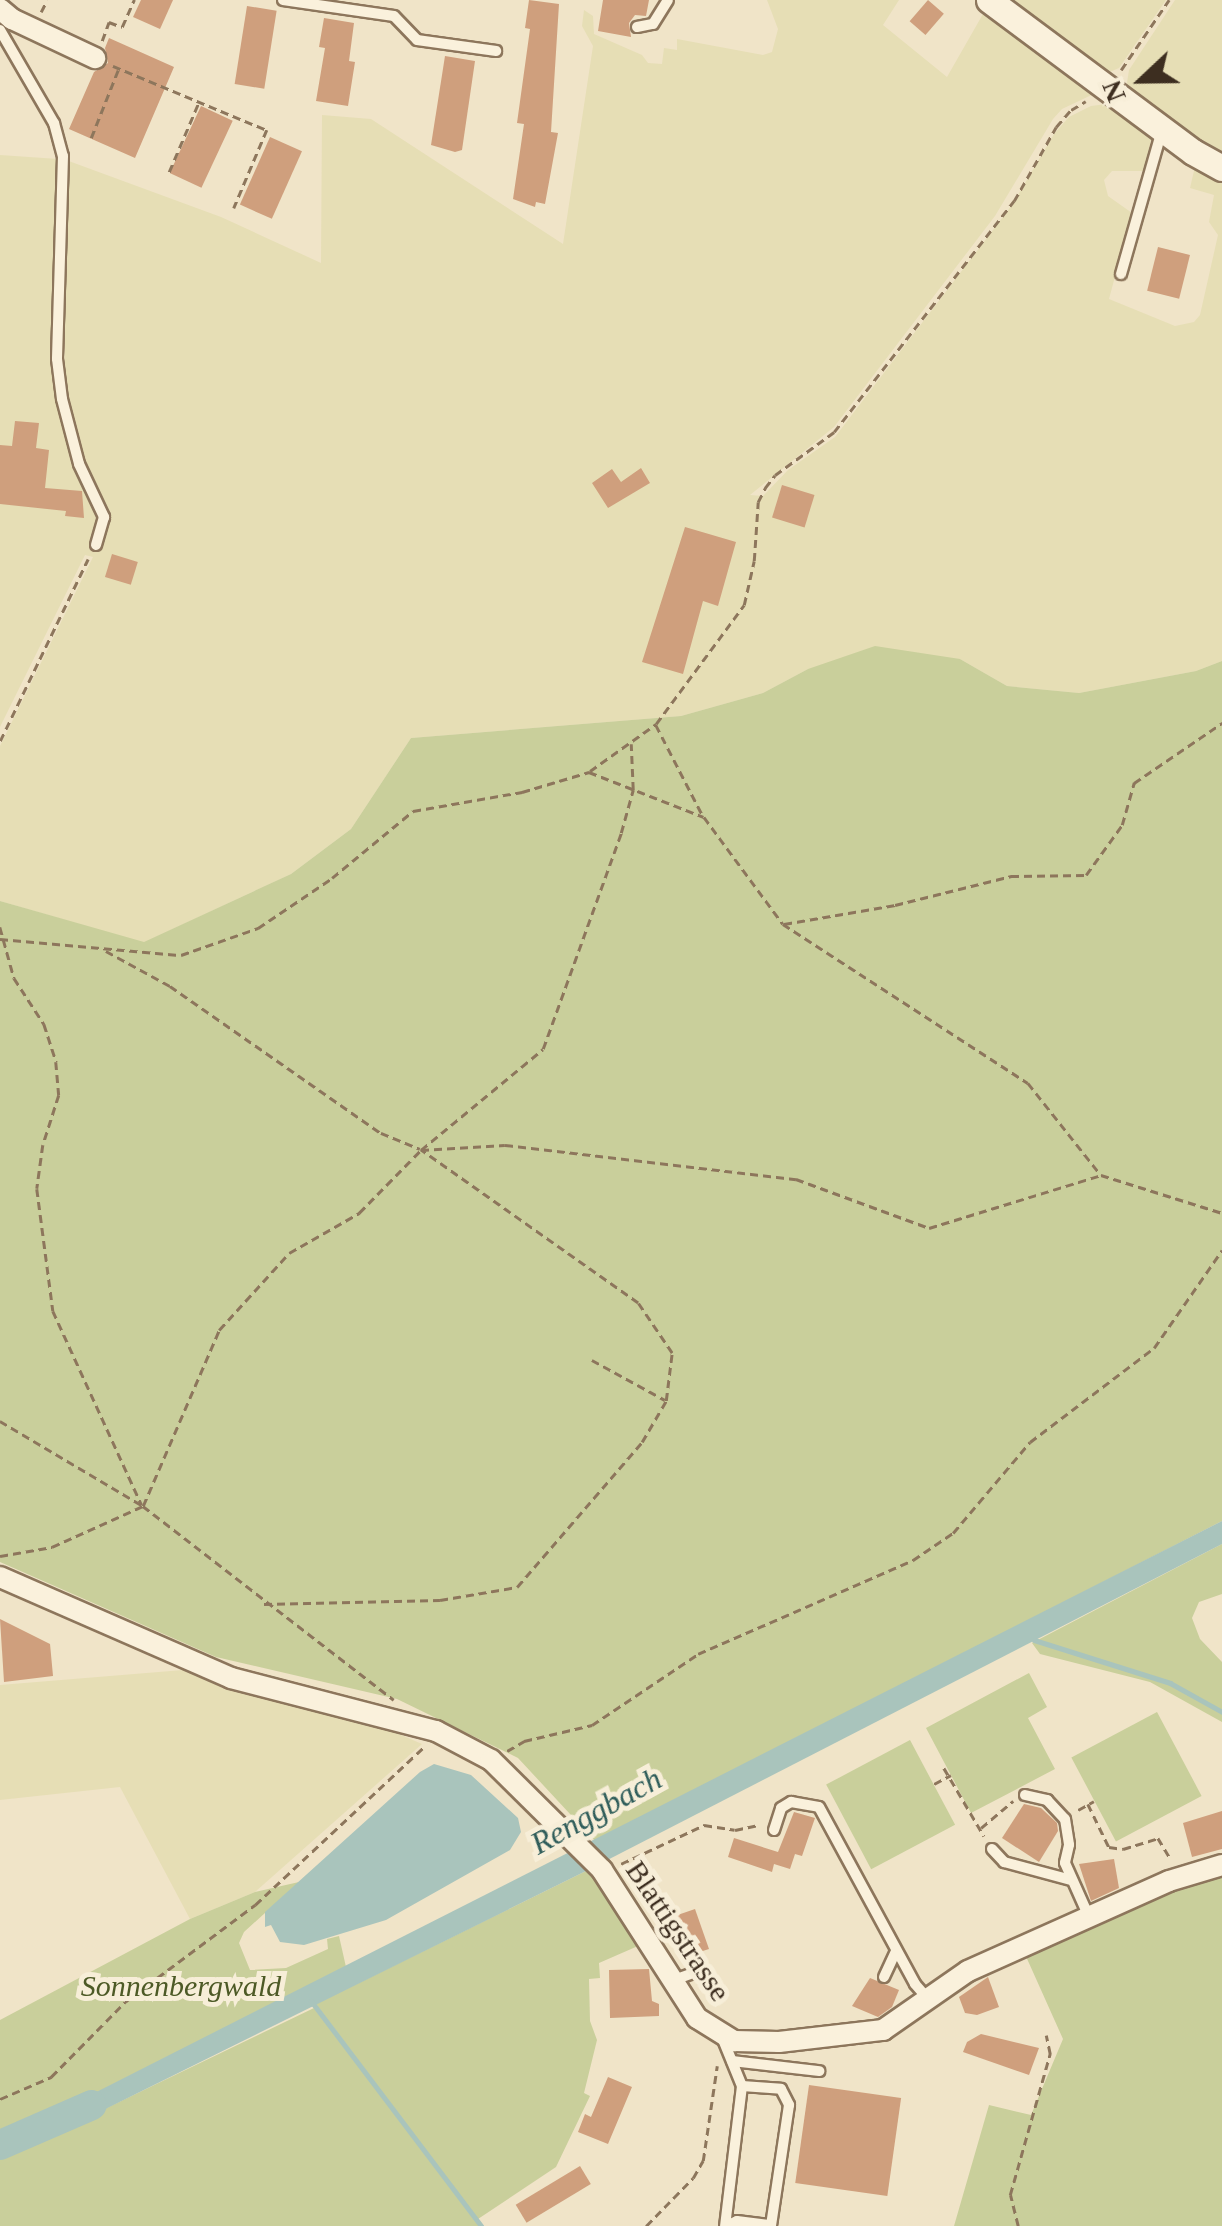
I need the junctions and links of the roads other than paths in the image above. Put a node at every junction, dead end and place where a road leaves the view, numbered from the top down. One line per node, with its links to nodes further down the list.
1 (283, 0): 7 (lane)
2 (668, 0): 5 (lane)
3 (989, 0): 9 (street)
4 (0, 9): 8 (street)
5 (637, 27)
6 (0, 30): 12 (lane)
7 (496, 51)
8 (95, 58)
9 (1162, 129): 10 (street); 11 (lane)
10 (1222, 168)
11 (1121, 274)
12 (96, 545)
13 (0, 1577): 23 (street, Blattigstrasse)
14 (1025, 1795): 18 (lane)
15 (774, 1830): 20 (lane)
16 (992, 1849): 18 (lane)
17 (1222, 1866): 19 (street, Blattigstrasse)
18 (1071, 1880): 19 (lane)
19 (1089, 1917): 24 (street, Blattigstrasse)
20 (896, 1951): 22 (lane); 24 (lane)
21 (696, 1972): 23 (lane)
22 (884, 1977)
23 (672, 1981): 25 (street, Blattigstrasse)
24 (926, 1998): 25 (street, Blattigstrasse)
25 (722, 2036): 26 (lane)
26 (732, 2062): 27 (lane); 28 (lane)
27 (819, 2071)
28 (742, 2086): 29 (lane); 30 (lane)
29 (771, 2225): 30 (lane)
30 (726, 2226)

